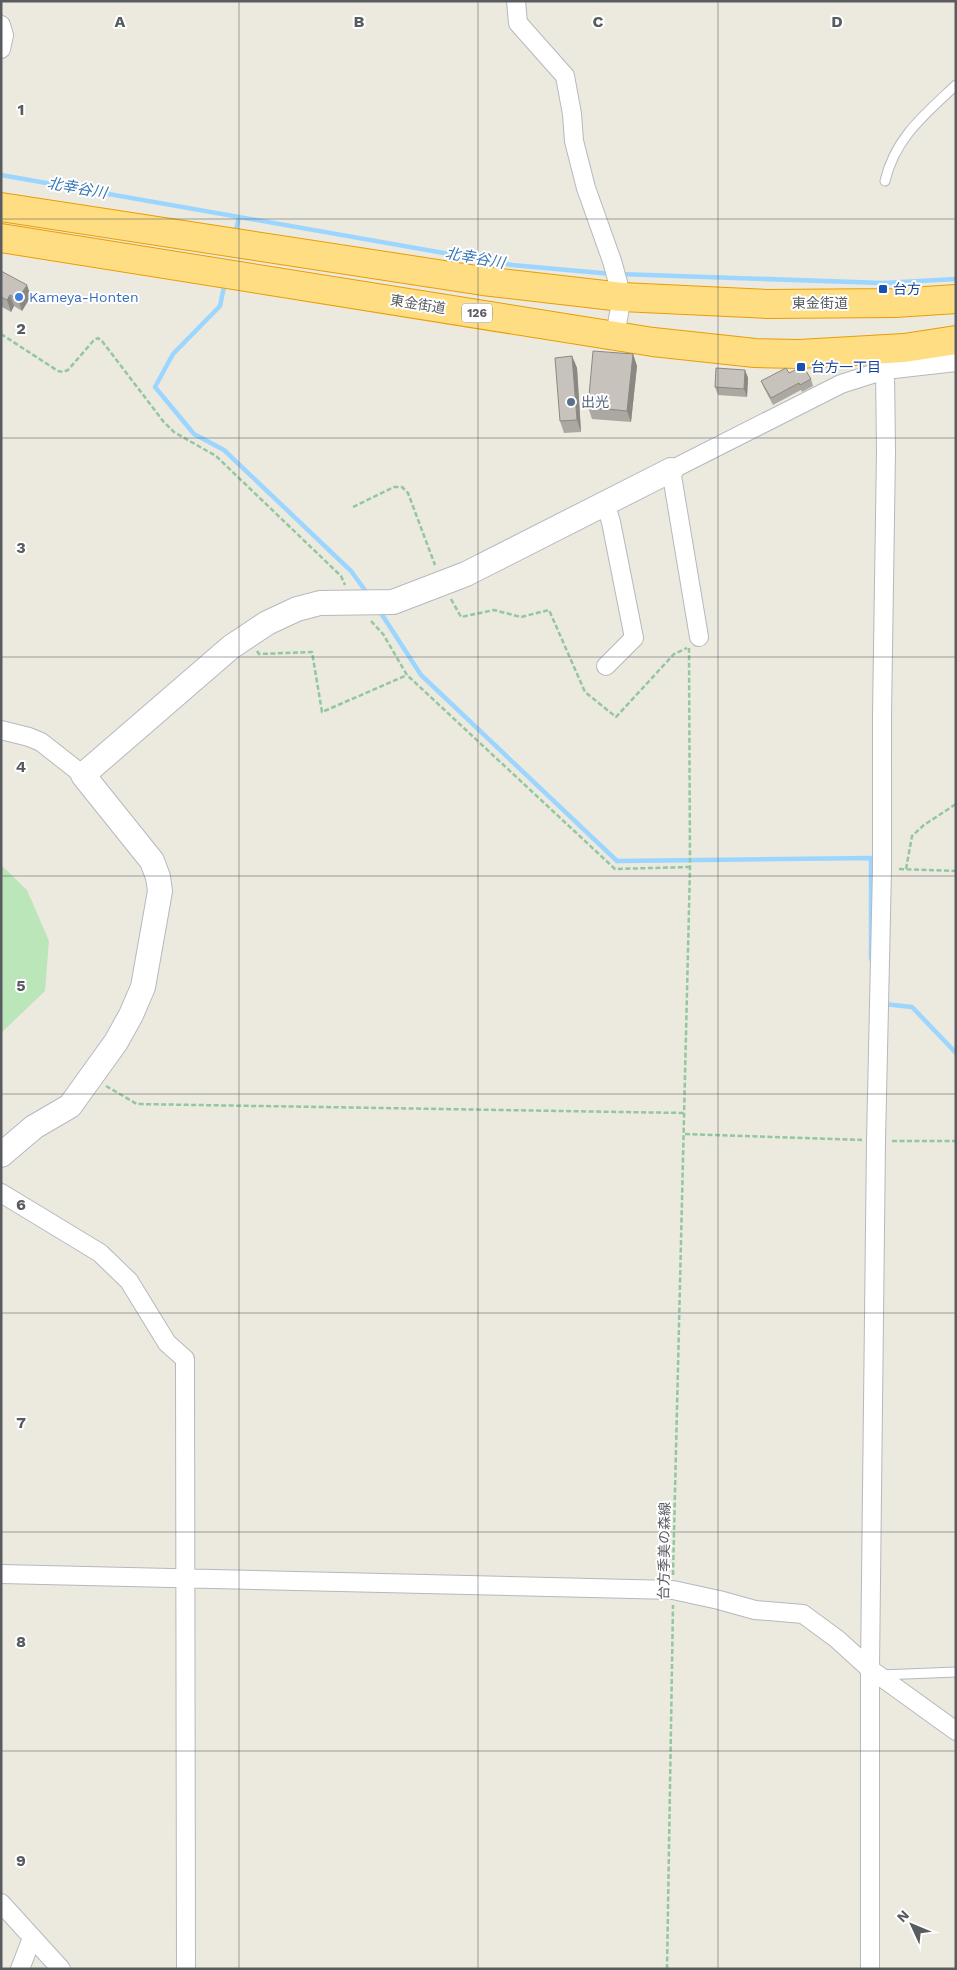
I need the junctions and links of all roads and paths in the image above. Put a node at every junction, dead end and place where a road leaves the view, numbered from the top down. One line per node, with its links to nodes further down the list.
1 (516, 1): 8 (street)
2 (1, 25): 3 (street)
3 (1, 49)
4 (956, 85): 5 (lane)
5 (885, 181)
6 (1, 207): 8 (highway, 東金街道)
7 (1, 238): 11 (highway, 東金街道 / 126)
8 (622, 297): 9 (highway, 東金街道); 11 (street)
9 (956, 299)
10 (1, 334): 21 (path)
11 (615, 335): 13 (highway, 東金街道 / 126)
12 (956, 340): 13 (highway, 東金街道 / 126)
13 (835, 352): 16 (street)
14 (956, 362): 15 (street)
15 (885, 370): 16 (street); 30 (street)
16 (840, 384): 17 (street)
17 (671, 470): 18 (street); 23 (street)
18 (605, 503): 20 (street); 24 (street)
19 (353, 507): 20 (path)
20 (442, 584): 21 (street); 23 (path)
21 (355, 603): 22 (street); 25 (path)
22 (250, 633): 25 (path); 27 (street)
23 (694, 642): 29 (path, 台方季美の森線)
24 (606, 666)
25 (407, 675): 29 (path)
26 (1, 730): 27 (street)
27 (83, 775): 33 (street)
28 (956, 804): 31 (path)
29 (690, 868): 34 (path, 台方季美の森線)
30 (882, 869): 31 (path); 36 (street)
31 (906, 869): 32 (path)
32 (956, 871)
33 (92, 1076): 34 (path); 38 (street)
34 (684, 1113): 35 (path, 台方季美の森線)
35 (684, 1134): 36 (path); 42 (path, 台方季美の森線)
36 (876, 1140): 37 (path); 43 (street)
37 (956, 1141)
38 (1, 1155)
39 (1, 1193): 41 (street)
40 (1, 1574): 41 (street)
41 (186, 1578): 42 (street); 50 (street)
42 (673, 1590): 43 (street); 51 (path, 台方季美の森線)
43 (875, 1672): 44 (lane); 45 (street); 52 (street)
44 (956, 1672)
45 (956, 1731)
46 (1, 1903): 47 (street)
47 (32, 1938): 48 (street); 49 (street)
48 (20, 1969)
49 (61, 1969)
50 (186, 1969)
51 (667, 1969)
52 (870, 1969)

